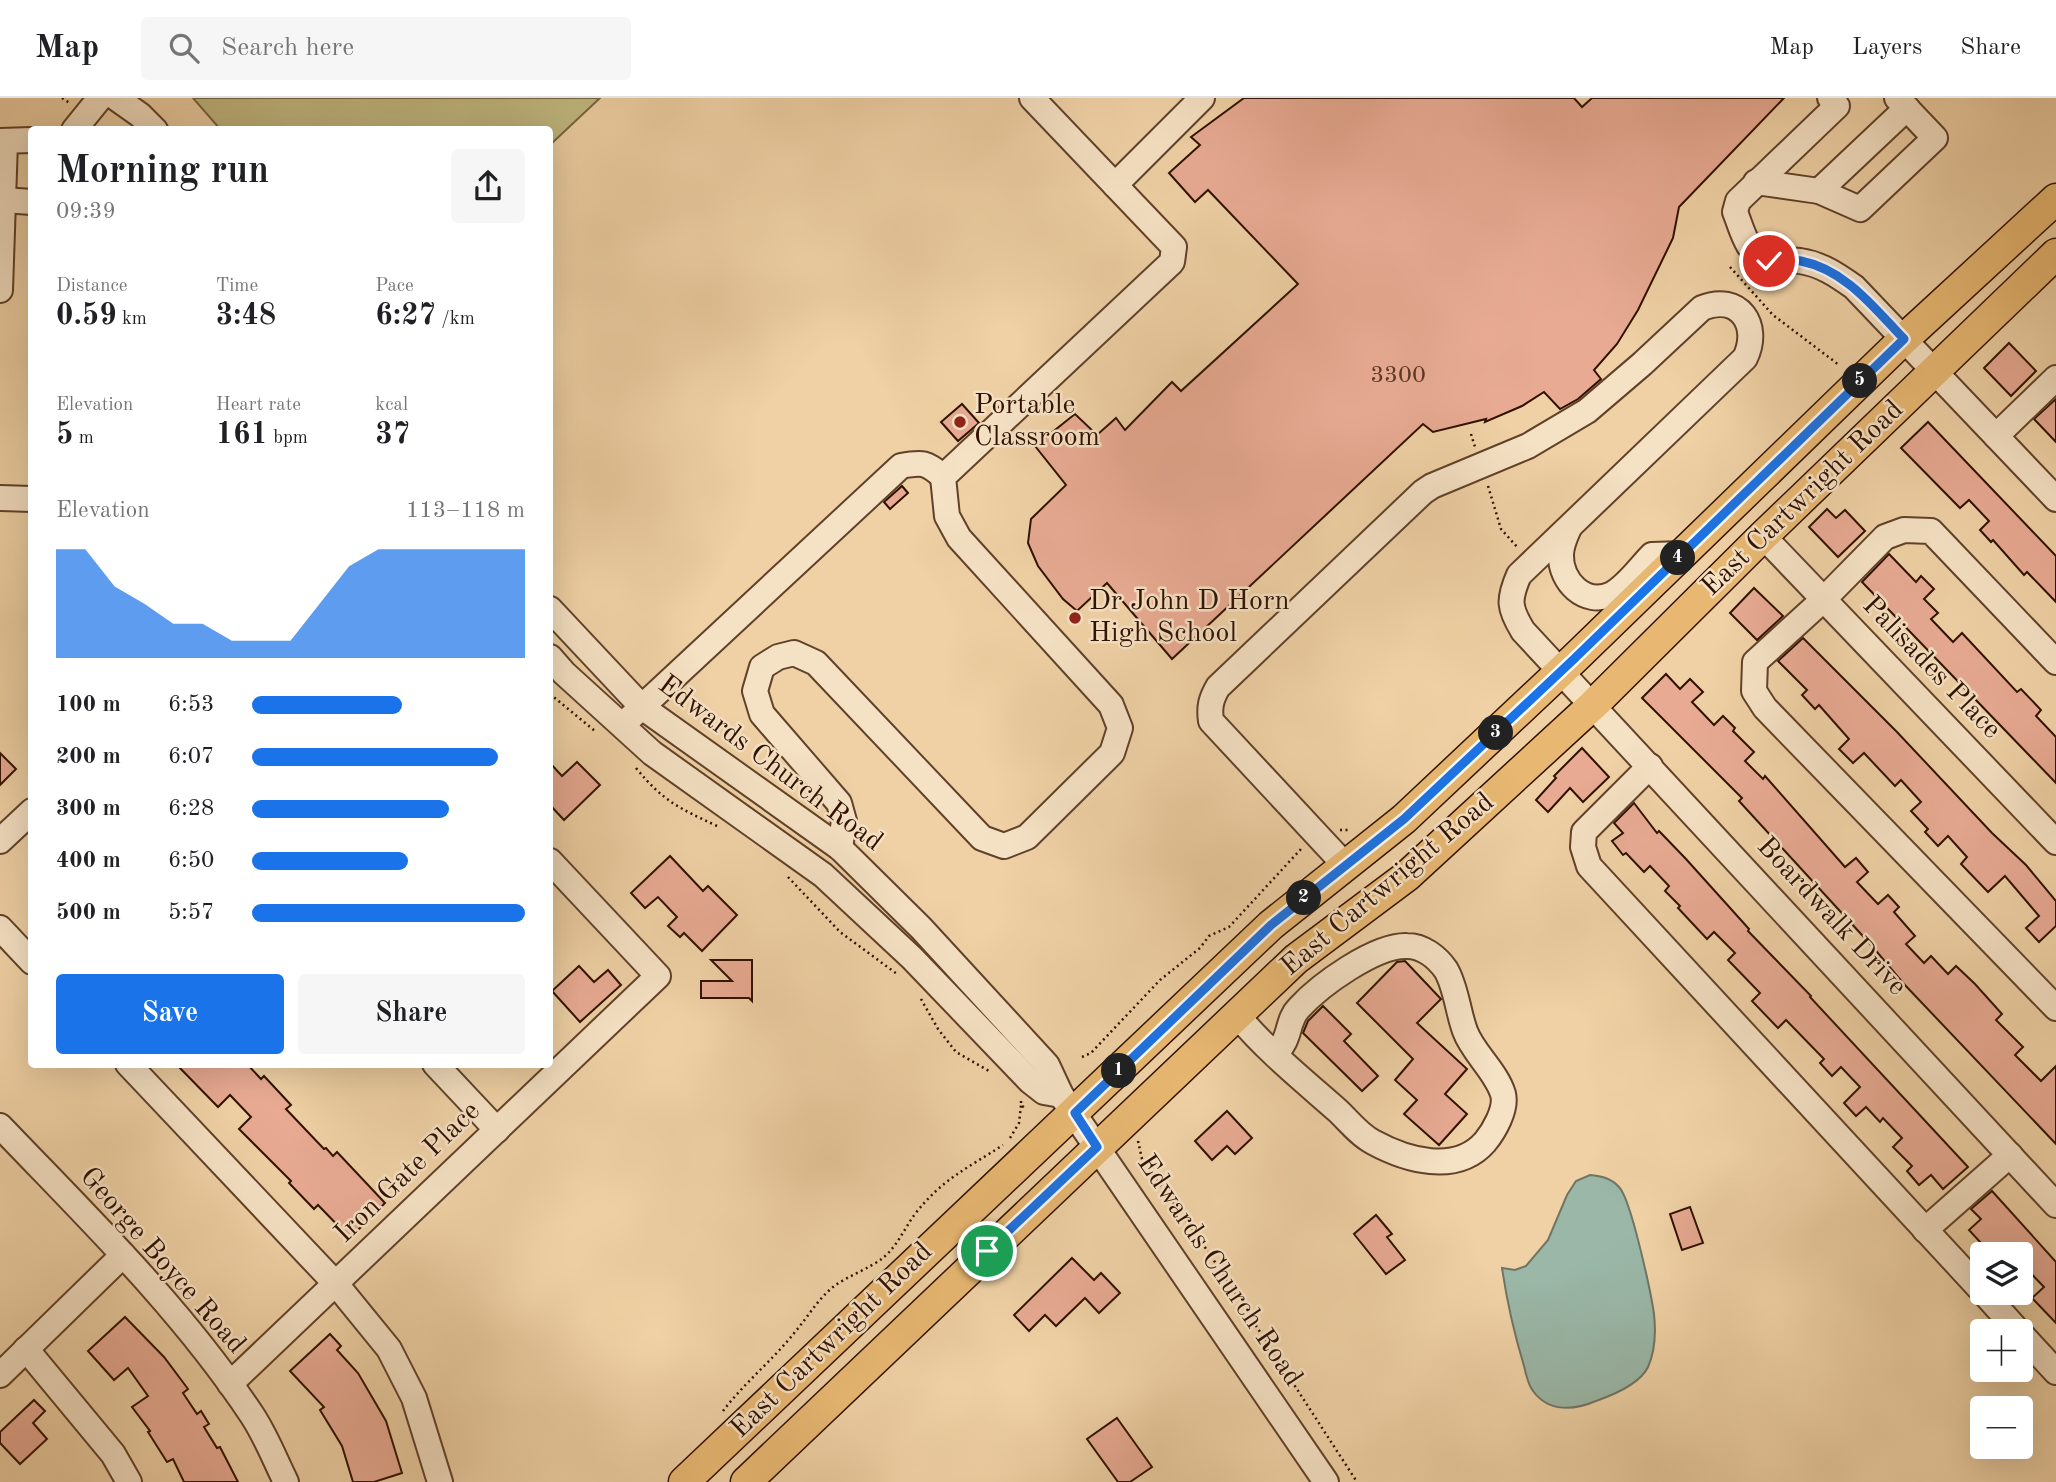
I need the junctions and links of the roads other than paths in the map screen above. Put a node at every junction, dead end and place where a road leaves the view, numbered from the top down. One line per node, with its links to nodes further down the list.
1 (100, 98): 7 (street)
2 (116, 98): 8 (street)
3 (1032, 98): 12 (street)
4 (1202, 98): 12 (street)
5 (1838, 101): 11 (street)
6 (1902, 103): 13 (street); 13 (street)
7 (77, 126)
8 (151, 126)
9 (28, 140): 10 (street)
10 (2, 141): 15 (street)
11 (1756, 183): 13 (street); 19 (street)
12 (1115, 185): 23 (street)
13 (1819, 191)
14 (2056, 199): 19 (main road, East Cartwright Road)
15 (3, 200): 16 (street); 18 (street)
16 (28, 202)
17 (2056, 254): 20 (main road, East Cartwright Road)
18 (0, 290)
19 (1904, 339): 20 (street); 29 (main road, East Cartwright Road)
20 (1934, 372): 22 (street); 28 (main road, East Cartwright Road)
21 (2056, 378): 22 (street)
22 (1996, 436): 26 (street)
23 (943, 477): 36 (street); 42 (street)
24 (0, 498): 25 (street)
25 (28, 499)
26 (2056, 499)
27 (1571, 524): 29 (street); 34 (street, Boardwalk Drive); 44 (street, Boardwalk Drive)
28 (1763, 536): 30 (street, Palisades Place); 35 (main road, East Cartwright Road)
29 (1682, 554): 34 (main road, East Cartwright Road)
30 (1824, 599): 33 (street); 41 (street, Palisades Place); 48 (street)
31 (553, 612): 36 (street, Edwards Church Road)
32 (553, 660): 37 (street, Edwards Church Road)
33 (2056, 662)
34 (1562, 671): 35 (street, Boardwalk Drive); 44 (main road, East Cartwright Road)
35 (1593, 705): 38 (street, Boardwalk Drive); 45 (main road, East Cartwright Road)
36 (642, 707): 37 (street); 42 (street, Edwards Church Road)
37 (622, 726): 53 (street, Edwards Church Road)
38 (1650, 766): 57 (street, Boardwalk Drive); 59 (street)
39 (28, 815): 40 (street)
40 (0, 841)
41 (2056, 842)
42 (840, 848): 53 (street, Edwards Church Road)
43 (553, 864): 55 (street, Iron Gate Place)
44 (1345, 865): 45 (main road); 53 (main road, East Cartwright Road)
45 (1377, 898): 49 (main road, East Cartwright Road)
46 (0, 928): 47 (street)
47 (28, 958)
48 (2056, 1008)
49 (1237, 1015): 50 (street); 56 (main road, East Cartwright Road)
50 (1276, 1055): 50 (street)
51 (132, 1068): 62 (street)
52 (439, 1068): 55 (street)
53 (1068, 1104): 56 (street, Edwards Church Road); 73 (main road, East Cartwright Road)
54 (0, 1126): 60 (street, George Boyce Road)
55 (497, 1130): 62 (street, Iron Gate Place)
56 (1097, 1147): 74 (main road, East Cartwright Road); 75 (street, Edwards Church Road)
57 (2010, 1155): 58 (street, Boardwalk Drive); 59 (street)
58 (2056, 1205)
59 (1926, 1230): 61 (street)
60 (123, 1255): 66 (street); 69 (street, George Boyce Road)
61 (1970, 1279)
62 (335, 1284): 69 (street, Iron Gate Place); 72 (street)
63 (1994, 1305): 64 (street)
64 (2007, 1319)
65 (2033, 1347): 67 (street)
66 (26, 1349): 68 (street); 70 (street)
67 (2056, 1372)
68 (0, 1375)
69 (230, 1384): 71 (street, George Boyce Road)
70 (129, 1482)
71 (286, 1482)
72 (440, 1482)
73 (684, 1482)
74 (746, 1482)
75 (1326, 1482)

